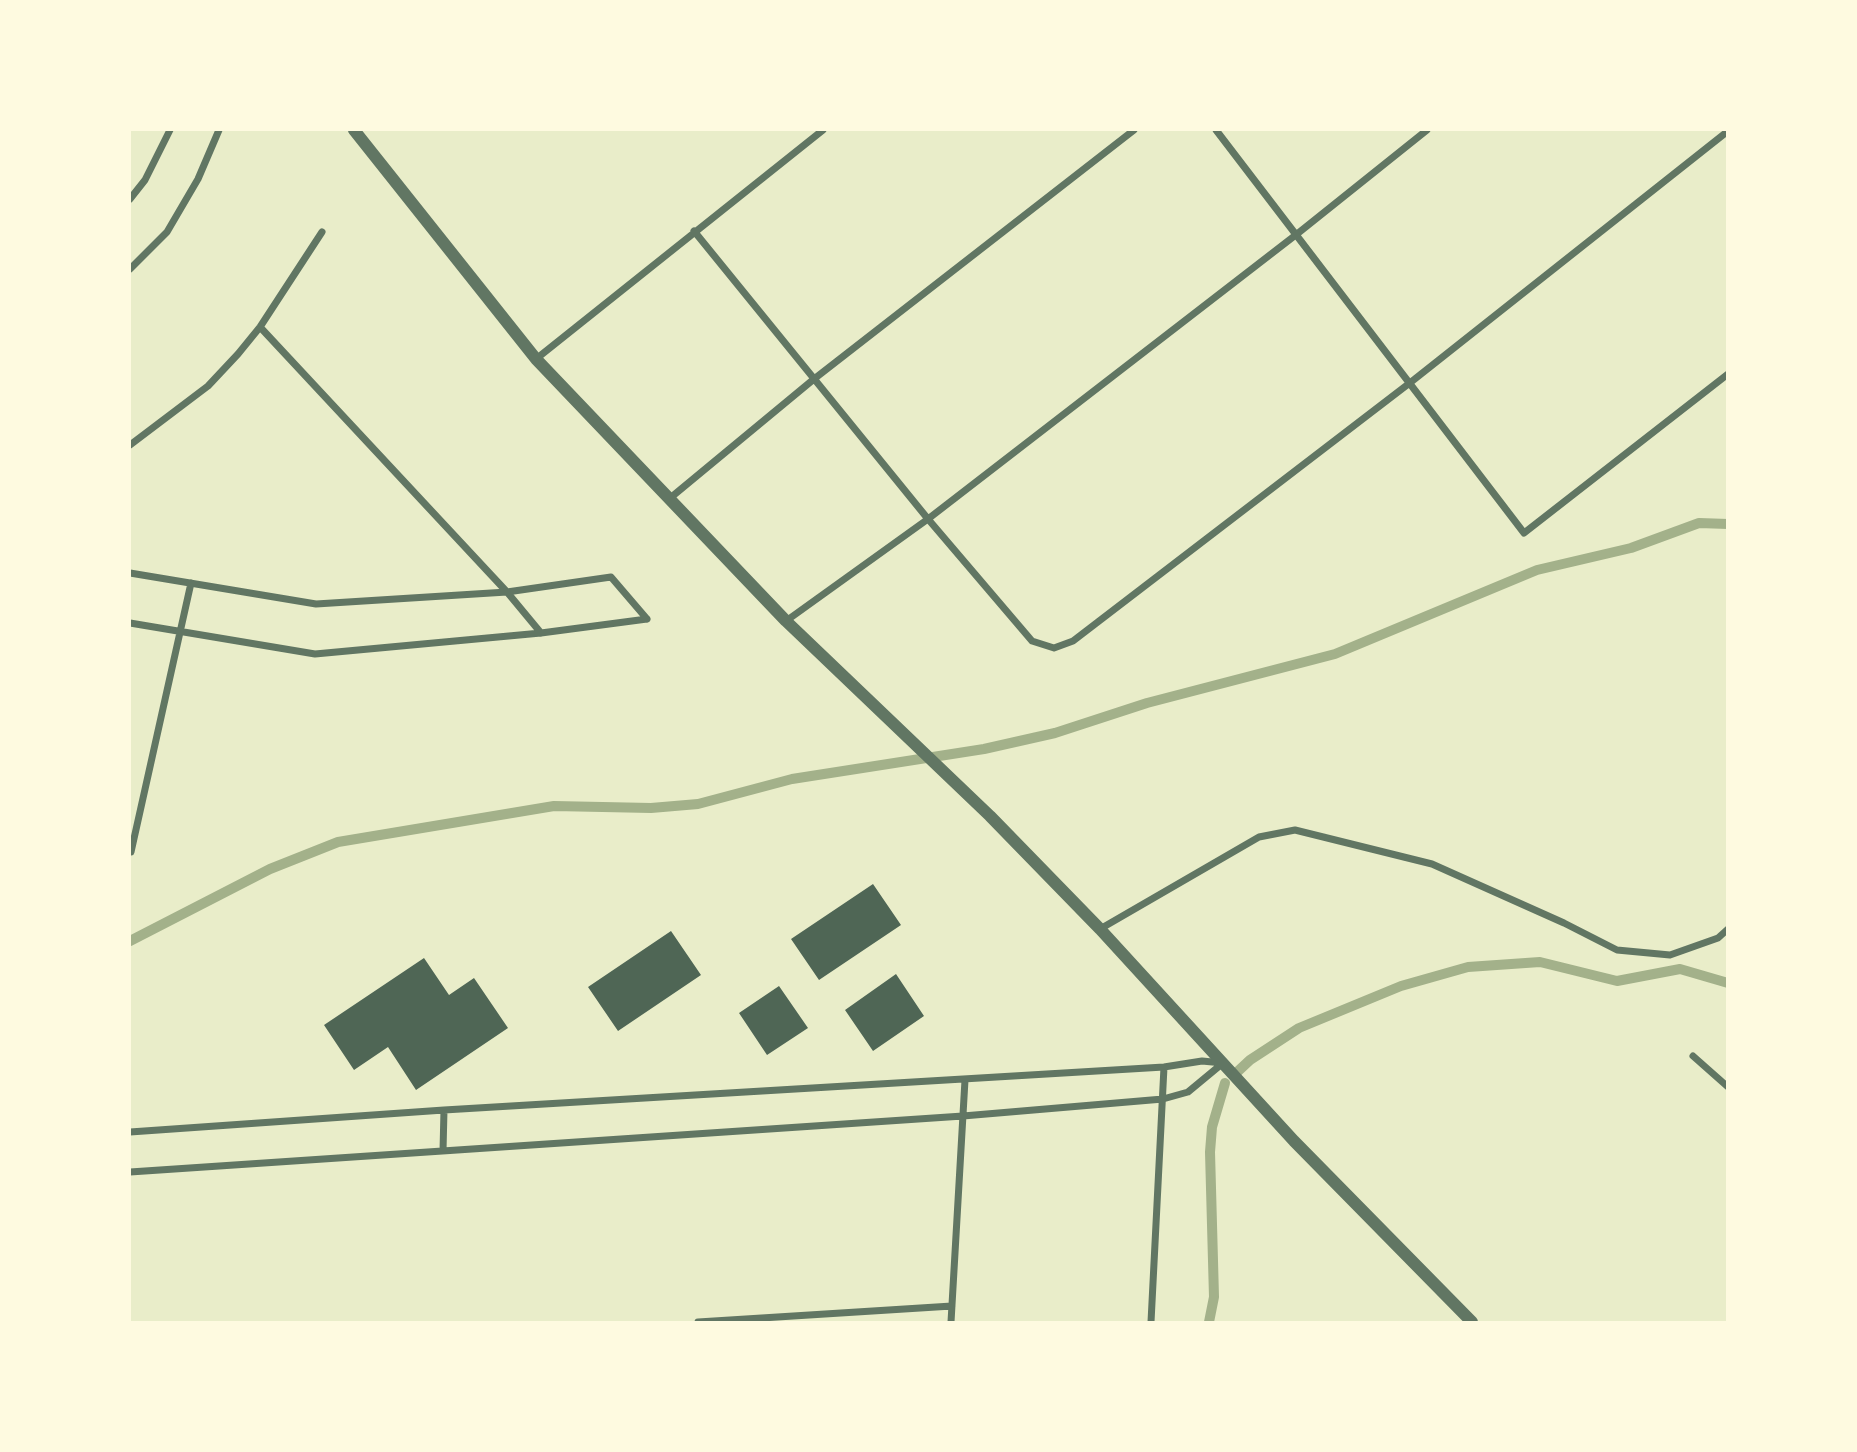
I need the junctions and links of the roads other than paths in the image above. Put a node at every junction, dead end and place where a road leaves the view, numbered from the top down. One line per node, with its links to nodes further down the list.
1 (170, 130): 9 (street)
2 (219, 130): 13 (street)
3 (354, 130): 15 (street)
4 (823, 130): 10 (street)
5 (1134, 130): 17 (street)
6 (1216, 130): 12 (street)
7 (1427, 130): 12 (street)
8 (1727, 131): 18 (street)
9 (130, 199)
10 (694, 231): 15 (street); 17 (street)
11 (322, 232): 14 (street)
12 (1297, 234): 18 (street); 21 (street)
13 (130, 269)
14 (260, 327): 19 (street); 24 (street)
15 (536, 359): 20 (street)
16 (1727, 373): 18 (street)
17 (814, 379): 20 (street); 21 (street)
18 (1411, 382): 21 (street)
19 (130, 445)
20 (668, 499): 25 (street)
21 (928, 519): 25 (street)
22 (130, 573): 23 (street)
23 (191, 583): 24 (street); 27 (street)
24 (507, 592): 28 (street); 28 (street)
25 (786, 621): 30 (street)
26 (130, 623): 27 (street)
27 (182, 632): 28 (street); 29 (street)
28 (541, 633)
29 (131, 852)
30 (1100, 929): 31 (street); 33 (street)
31 (1727, 929)
32 (1693, 1056): 36 (street)
33 (1223, 1063): 34 (street); 37 (street); 47 (street)
34 (1164, 1067): 35 (street); 37 (street)
35 (965, 1080): 38 (street); 39 (street)
36 (1727, 1087)
37 (1163, 1099): 39 (street); 46 (street)
38 (444, 1110): 40 (street); 41 (street)
39 (962, 1116): 41 (street); 43 (street)
40 (130, 1132)
41 (443, 1151): 42 (street)
42 (130, 1172)
43 (952, 1306): 44 (street); 45 (street)
44 (698, 1322)
45 (951, 1322)
46 (1151, 1322)
47 (1472, 1322)

